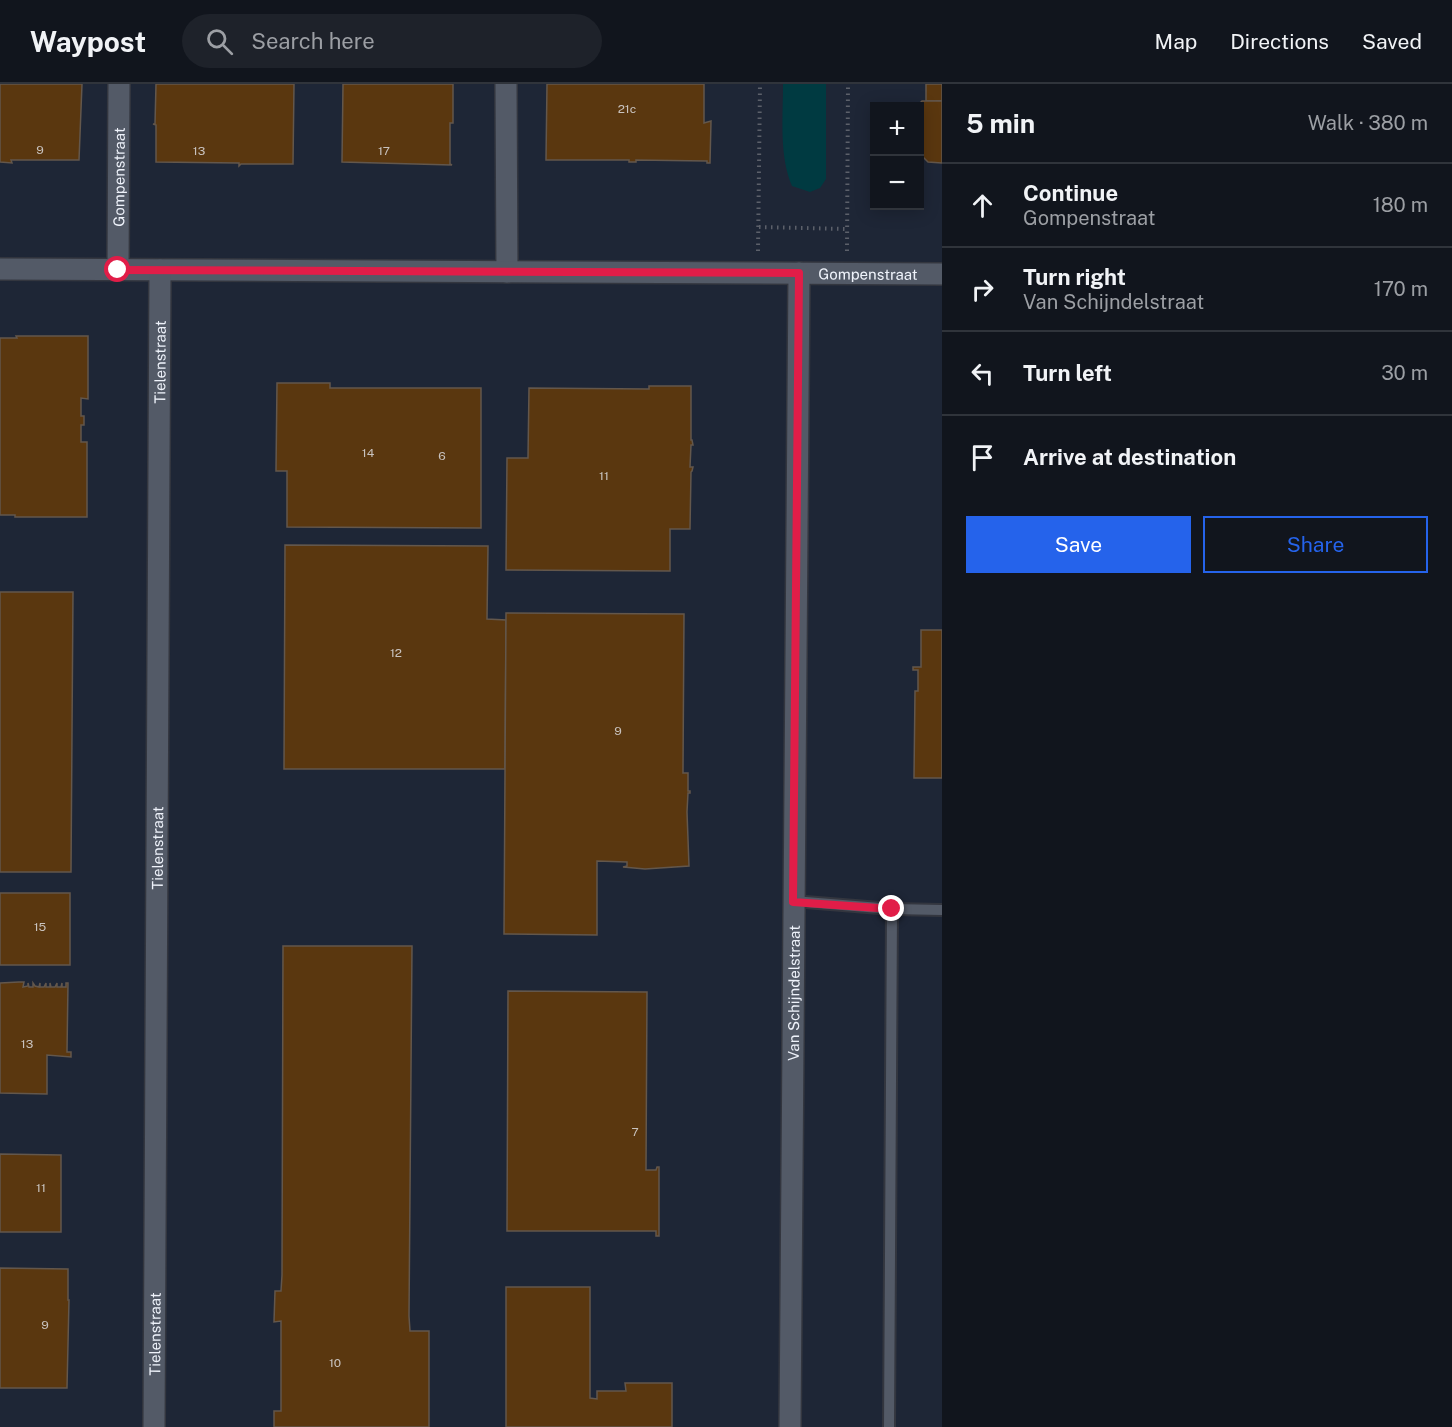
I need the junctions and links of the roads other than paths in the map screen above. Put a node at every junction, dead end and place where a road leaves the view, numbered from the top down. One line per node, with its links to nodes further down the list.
1 (118, 84): 4 (street, Gompenstraat)
2 (506, 84): 6 (street)
3 (0, 269): 4 (street, Gompenstraat)
4 (118, 270): 5 (street, Gompenstraat)
5 (160, 270): 6 (street, Gompenstraat); 12 (street, Tielenstraat)
6 (507, 272): 7 (street, Gompenstraat)
7 (799, 273): 8 (street, Gompenstraat); 9 (street, Van Schijndelstraat)
8 (942, 274)
9 (793, 902): 10 (lane); 13 (street, Van Schijndelstraat)
10 (892, 909): 11 (lane); 14 (lane)
11 (942, 910)
12 (154, 1427)
13 (790, 1427)
14 (889, 1427)

